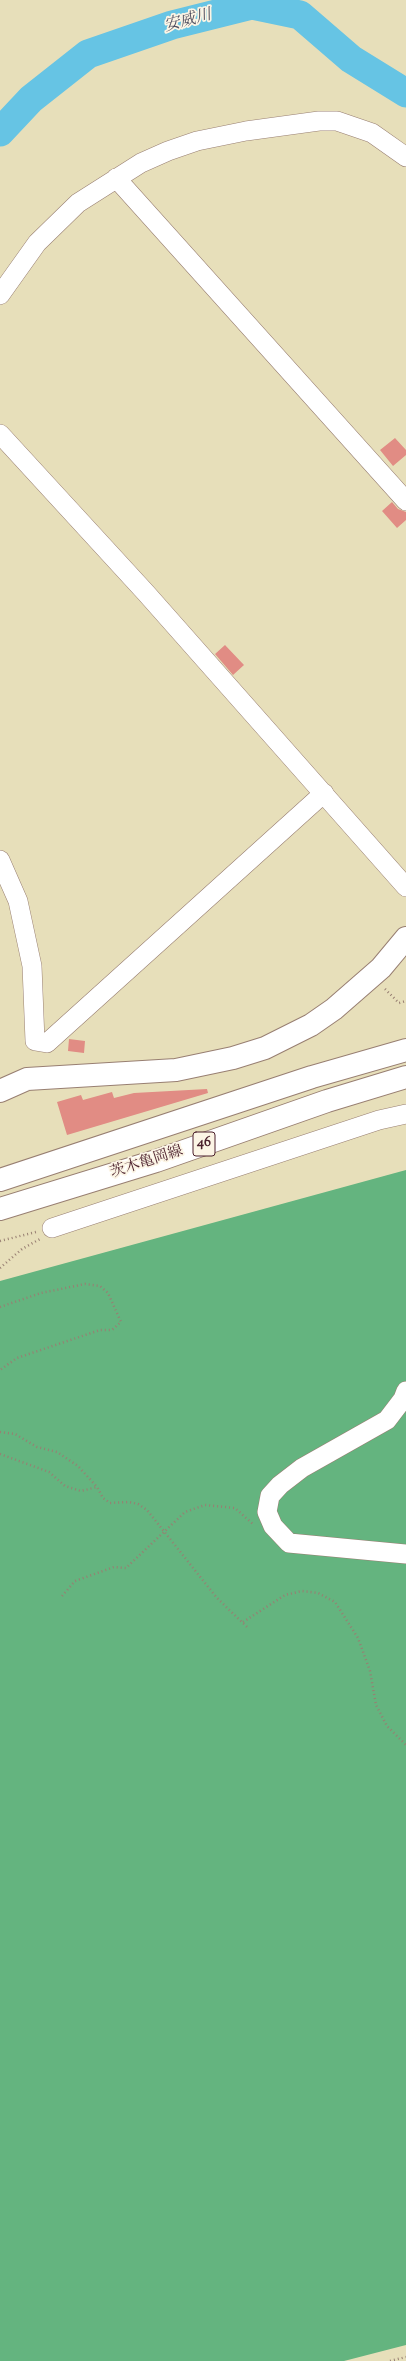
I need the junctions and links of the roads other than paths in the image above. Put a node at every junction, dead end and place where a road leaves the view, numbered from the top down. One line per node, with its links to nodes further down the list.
1 (406, 157): 2 (street)
2 (116, 178): 3 (street); 5 (street)
3 (0, 295)
4 (0, 434): 6 (street)
5 (406, 501)
6 (324, 793): 7 (street); 8 (street)
7 (0, 860)
8 (406, 886)
9 (406, 938): 12 (main road)
10 (406, 1050): 14 (main road, 茨木亀岡線 / 46)
11 (406, 1076): 15 (main road, 茨木亀岡線 / 46)
12 (0, 1091)
13 (406, 1114): 16 (street)
14 (0, 1180)
15 (0, 1209)
16 (52, 1228)
17 (406, 1391): 18 (street)
18 (406, 1554)

